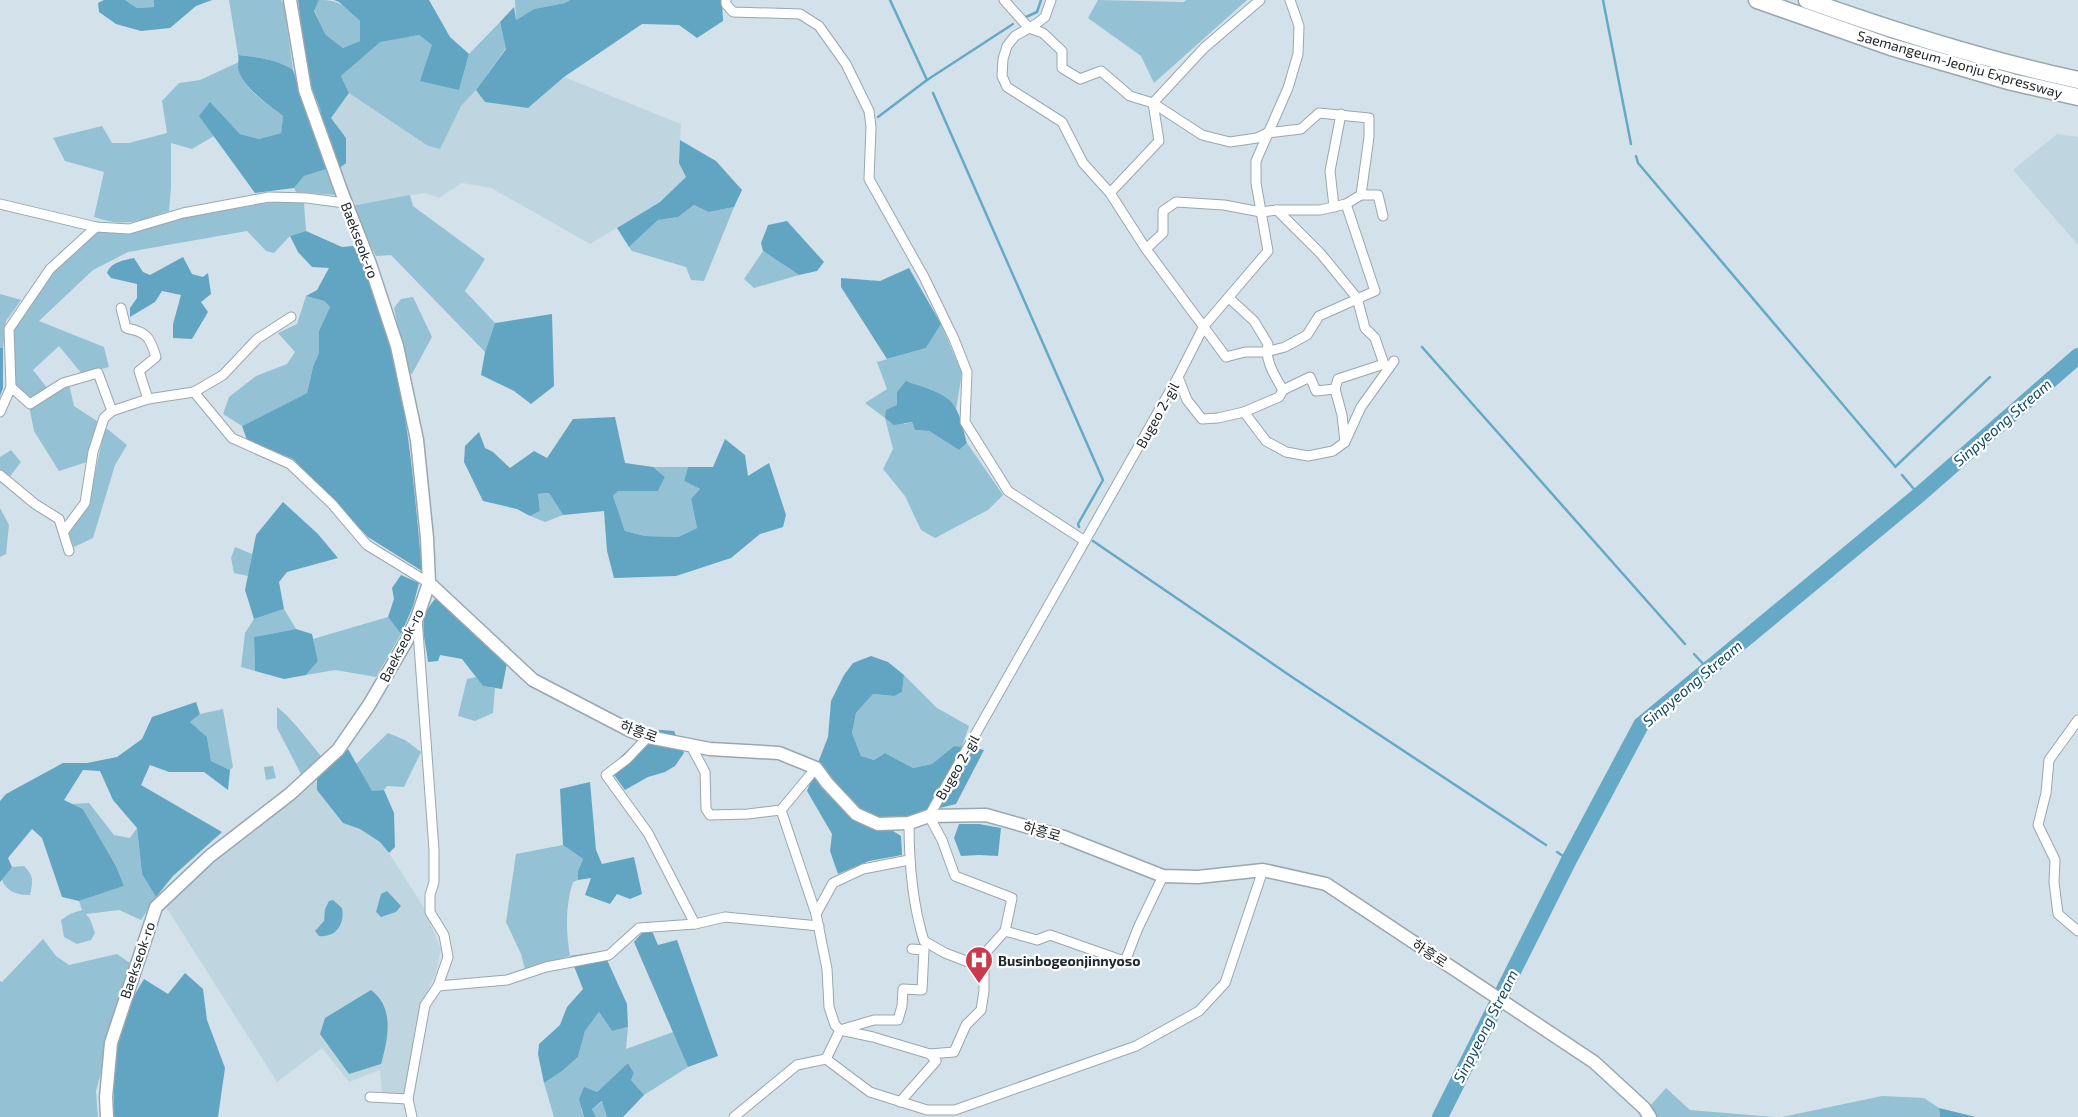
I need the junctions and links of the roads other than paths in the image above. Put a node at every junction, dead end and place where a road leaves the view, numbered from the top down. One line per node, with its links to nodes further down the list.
1 (290, 0): 18 (street, Baekseok-ro)
2 (726, 0): 45 (street)
3 (1004, 0): 9 (street)
4 (1051, 0): 9 (street)
5 (1260, 0): 12 (street)
6 (1290, 0): 14 (street, Bugeo 2-gil)
7 (1757, 0): 11 (highway, Saemangeum-Jeonju Expressway)
8 (1807, 0): 10 (highway, Saemangeum-Jeonju Expressway)
9 (1029, 28): 12 (street); 15 (street)
10 (2078, 80)
11 (2078, 97)
12 (1153, 103): 14 (street); 15 (street)
13 (1341, 114): 14 (street); 16 (street); 20 (street)
14 (1267, 133): 22 (street, Bugeo 2-gil)
15 (1110, 193): 25 (street)
16 (1361, 195): 19 (street); 23 (street)
17 (0, 204): 24 (street)
18 (345, 204): 24 (street); 47 (street, Baekseok-ro)
19 (1346, 204): 20 (street); 27 (street)
20 (1334, 207): 21 (street)
21 (1277, 210): 22 (street); 27 (street)
22 (1261, 212): 25 (street); 26 (street, Bugeo 2-gil)
23 (1383, 216)
24 (96, 227): 34 (street)
25 (1146, 249): 30 (street)
26 (1229, 298): 30 (street, Bugeo 2-gil); 31 (street)
27 (1357, 298): 31 (street); 32 (street)
28 (122, 308): 38 (street)
29 (291, 317): 37 (street)
30 (1204, 326): 31 (street); 33 (street, Bugeo 2-gil)
31 (1266, 352): 36 (street)
32 (1389, 364): 35 (street); 42 (street)
33 (1178, 377): 41 (street); 45 (street, Bugeo 2-gil)
34 (10, 387): 39 (street); 40 (street)
35 (1335, 389): 36 (street); 42 (street)
36 (1283, 390): 41 (street)
37 (194, 392): 38 (street); 47 (street)
38 (148, 399): 39 (street)
39 (112, 411): 44 (street)
40 (0, 412)
41 (1244, 412): 42 (street)
42 (1345, 442)
43 (0, 475): 44 (street)
44 (64, 531): 46 (street)
45 (1085, 541): 54 (street, Bugeo 2-gil)
46 (69, 551)
47 (429, 583): 48 (street, Baekseok-ro); 50 (street, 하흥로)
48 (417, 618): 66 (street); 73 (street, Baekseok-ro)
49 (2078, 720): 63 (street)
50 (648, 737): 51 (street, 하흥로); 60 (street)
51 (690, 744): 52 (street, 하흥로); 53 (street)
52 (816, 768): 53 (street); 55 (street, 하흥로)
53 (781, 810): 59 (street)
54 (929, 816): 55 (street, 하흥로); 58 (street, 하흥로); 62 (street)
55 (909, 823): 56 (street)
56 (909, 860): 59 (street); 65 (street)
57 (1263, 870): 58 (street, 하흥로); 72 (street); 76 (street, 하흥로)
58 (1163, 876): 62 (street)
59 (816, 914): 61 (street)
60 (695, 924): 61 (street); 66 (street)
61 (819, 926): 67 (street)
62 (1005, 931): 65 (street)
63 (2078, 931)
64 (912, 949): 67 (street)
65 (984, 968): 68 (street)
66 (438, 986): 71 (street)
67 (840, 1030): 68 (street); 69 (street)
68 (930, 1054): 72 (street)
69 (826, 1059): 72 (street); 75 (street)
70 (370, 1097): 71 (street)
71 (408, 1099): 74 (street)
72 (900, 1102)
73 (107, 1117)
74 (412, 1117)
75 (734, 1117)
76 (1650, 1117)

